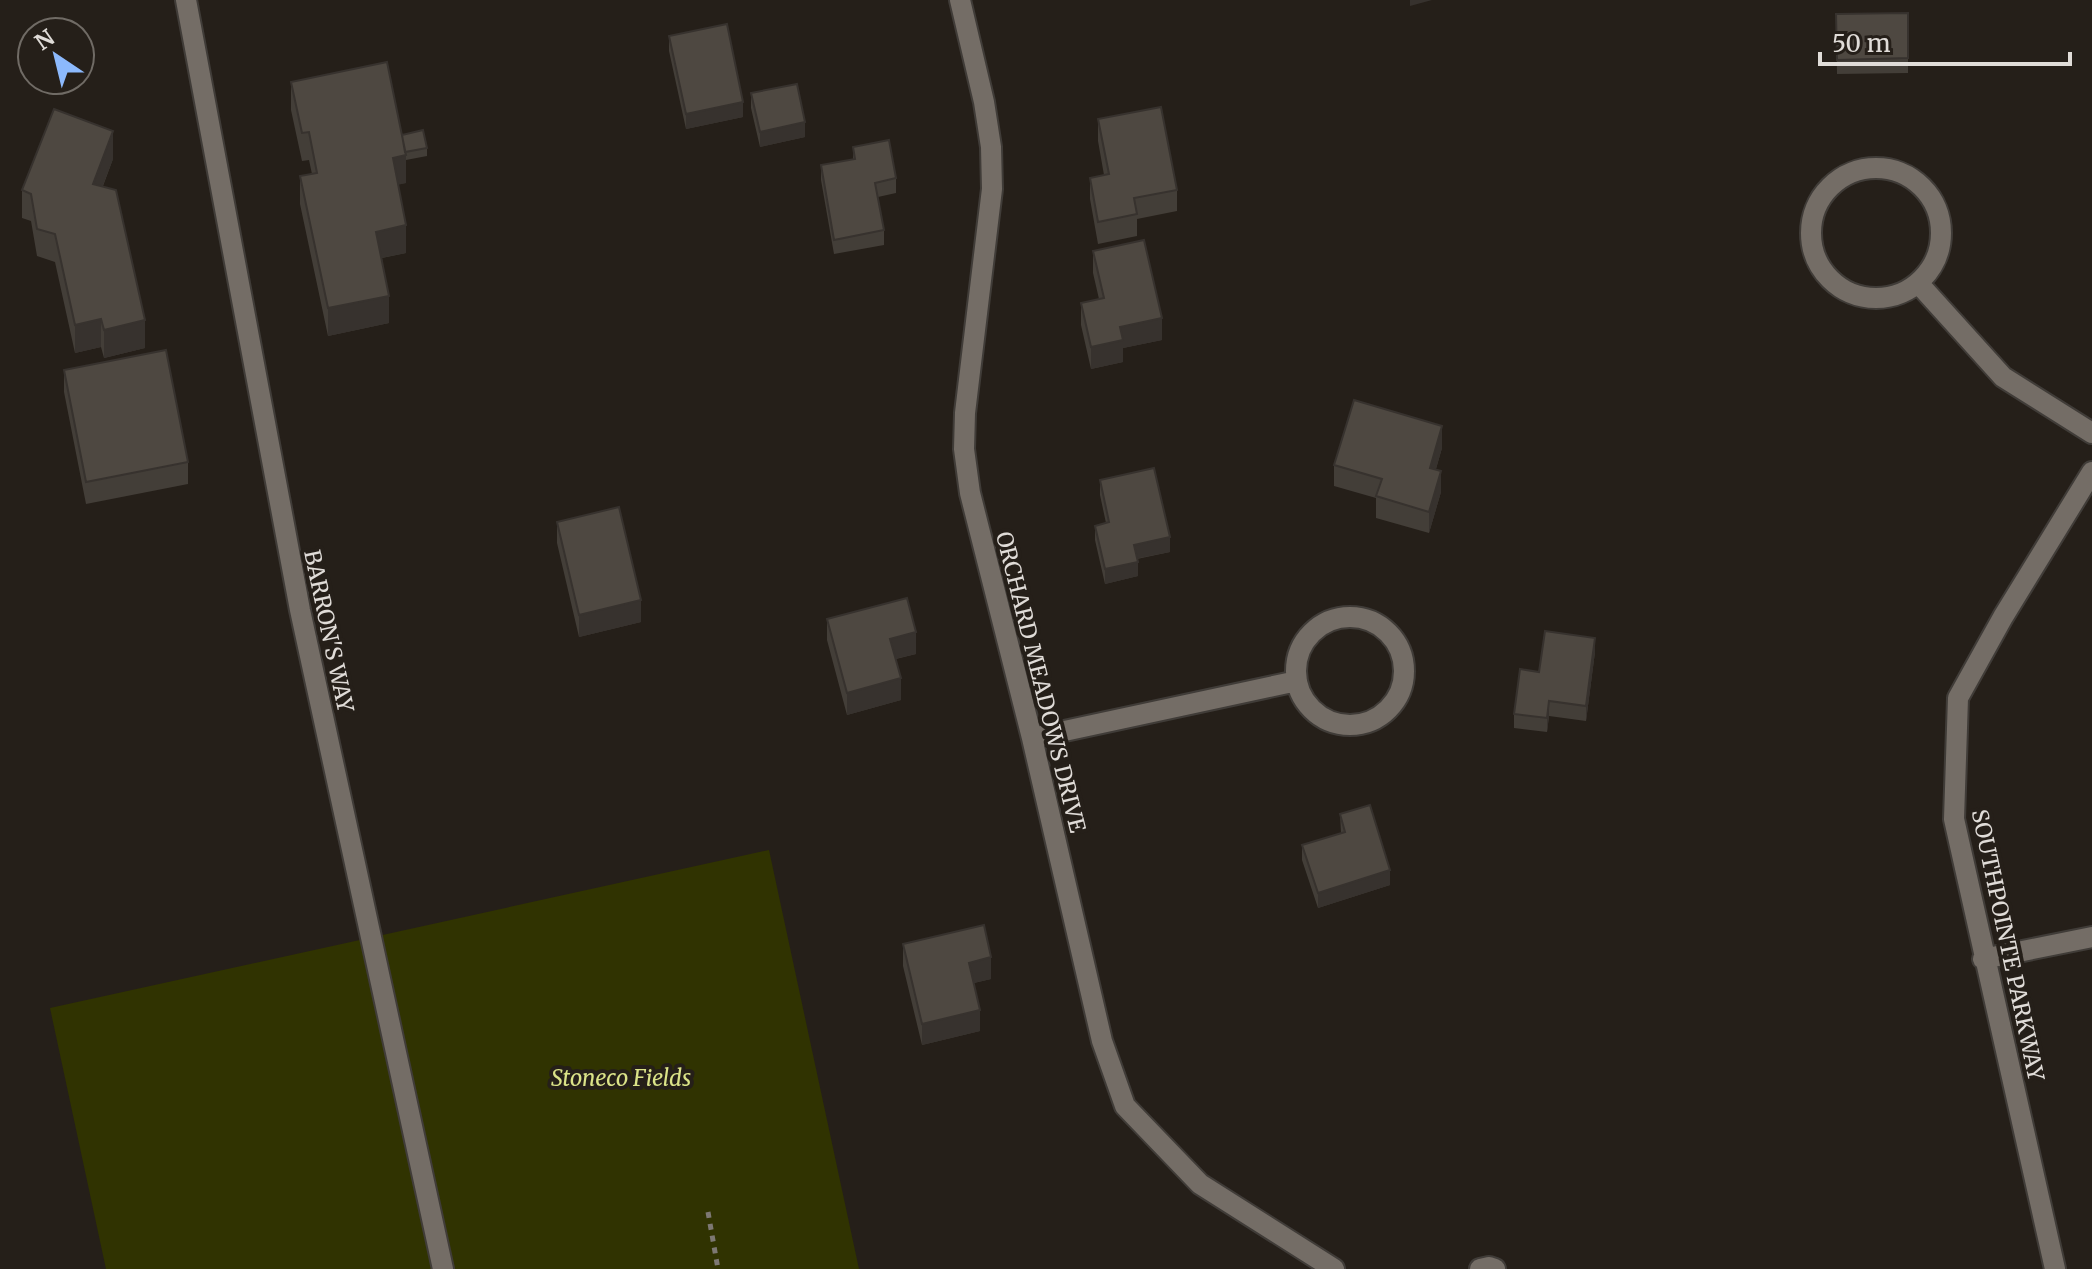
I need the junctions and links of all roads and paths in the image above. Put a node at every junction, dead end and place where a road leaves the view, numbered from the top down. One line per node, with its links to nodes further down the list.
1 (186, 0): 11 (street, BARRON'S WAY)
2 (960, 0): 7 (street, ORCHARD MEADOWS DRIVE)
3 (1919, 284): 3 (street); 4 (street)
4 (2092, 433)
5 (2092, 472): 9 (street, SOUTHPOINTE PARKWAY)
6 (1297, 681): 6 (street); 7 (street)
7 (1032, 738): 13 (street, ORCHARD MEADOWS DRIVE)
8 (2092, 937): 9 (street)
9 (1983, 959): 16 (street, SOUTHPOINTE PARKWAY)
10 (708, 1212): 12 (path)
11 (443, 1269)
12 (718, 1269)
13 (1334, 1269)
14 (1480, 1269): 15 (street)
15 (1495, 1269)
16 (2055, 1269)

